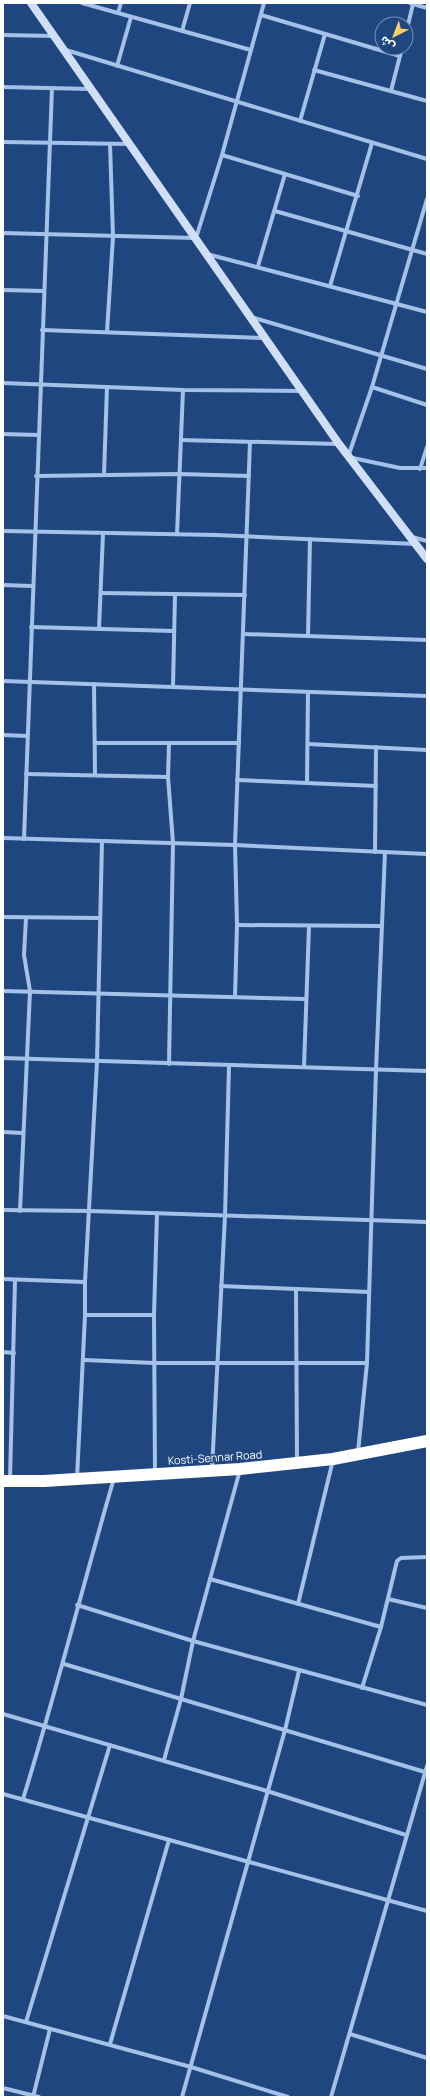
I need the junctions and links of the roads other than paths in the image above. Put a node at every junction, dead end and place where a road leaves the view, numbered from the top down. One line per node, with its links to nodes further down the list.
1 (31, 3): 15 (street)
2 (82, 3): 8 (street)
3 (121, 3): 8 (street)
4 (190, 3): 12 (street)
5 (264, 3): 9 (street)
6 (412, 4): 7 (street); 10 (street)
7 (427, 8)
8 (118, 13): 11 (street)
9 (261, 15): 13 (street); 18 (street)
10 (410, 16)
11 (131, 17): 12 (street); 20 (street)
12 (182, 31): 18 (street)
13 (325, 34): 16 (street); 21 (street)
14 (3, 35): 15 (street)
15 (54, 36): 17 (street)
16 (374, 48)
17 (64, 50): 20 (street); 24 (street)
18 (251, 50): 27 (street)
19 (400, 56): 25 (street)
20 (117, 66): 27 (street)
21 (314, 70): 25 (street); 28 (street)
22 (3, 87): 23 (street)
23 (52, 88): 24 (street); 30 (street)
24 (92, 89): 33 (street)
25 (392, 91): 26 (street)
26 (427, 101)
27 (237, 102): 28 (street); 34 (street)
28 (300, 121): 31 (street)
29 (3, 142): 30 (street)
30 (50, 143): 32 (street); 42 (street)
31 (372, 143): 35 (street); 37 (street)
32 (110, 144): 33 (street); 43 (street)
33 (129, 144): 44 (street)
34 (222, 155): 36 (street); 44 (street)
35 (427, 159)
36 (285, 174): 37 (street); 39 (street)
37 (358, 196): 40 (street)
38 (427, 199): 45 (street)
39 (275, 211): 40 (street); 48 (street)
40 (346, 232): 45 (street); 49 (street)
41 (3, 233): 42 (street)
42 (47, 234): 43 (street); 51 (street)
43 (112, 237): 44 (street); 56 (street)
44 (196, 238): 46 (street)
45 (412, 250): 47 (street); 52 (street)
46 (206, 254): 48 (street); 54 (street)
47 (427, 254)
48 (258, 266): 49 (street)
49 (330, 286): 52 (street)
50 (3, 290): 51 (street)
51 (44, 291): 55 (street)
52 (397, 304): 53 (street); 58 (street)
53 (427, 312)
54 (248, 316): 57 (street); 58 (street)
55 (42, 330): 56 (street); 61 (street)
56 (107, 332): 57 (street)
57 (264, 338): 65 (street)
58 (382, 355): 59 (street); 63 (street)
59 (427, 369)
60 (3, 383): 61 (street)
61 (40, 384): 62 (street); 68 (street)
62 (107, 387): 64 (street); 77 (street)
63 (372, 387): 66 (street); 73 (street)
64 (183, 390): 65 (street); 69 (street)
65 (301, 391): 71 (street)
66 (427, 405)
67 (3, 434): 68 (street)
68 (38, 435): 78 (street)
69 (181, 440): 70 (street); 76 (street)
70 (250, 442): 71 (street); 79 (street)
71 (339, 444): 73 (street)
72 (427, 447): 75 (street)
73 (348, 457): 75 (street); 85 (street)
74 (427, 468): 75 (street)
75 (420, 469)
76 (180, 474): 77 (street); 79 (street); 83 (street)
77 (104, 475): 78 (street)
78 (36, 476): 81 (street)
79 (249, 476): 84 (street)
80 (3, 531): 81 (street)
81 (34, 531): 82 (street); 91 (street)
82 (103, 533): 83 (street); 92 (street)
83 (177, 534): 84 (street)
84 (247, 536): 86 (street); 94 (street)
85 (409, 537): 87 (street); 88 (street)
86 (310, 539): 88 (street); 99 (street)
87 (427, 541)
88 (415, 544): 89 (street)
89 (427, 559)
90 (3, 585): 91 (street)
91 (32, 586): 95 (street)
92 (101, 593): 93 (street); 96 (street)
93 (175, 594): 94 (street); 97 (street)
94 (245, 595): 98 (street)
95 (31, 626): 96 (street); 102 (street)
96 (99, 629): 97 (street)
97 (174, 630): 104 (street)
98 (244, 634): 99 (street); 105 (street)
99 (308, 636): 100 (street)
100 (427, 640)
101 (3, 681): 102 (street)
102 (29, 682): 103 (street); 109 (street)
103 (94, 684): 104 (street); 110 (street)
104 (173, 687): 105 (street)
105 (241, 690): 106 (street); 112 (street)
106 (308, 692): 107 (street); 113 (street)
107 (427, 696)
108 (3, 734): 109 (street)
109 (27, 736): 116 (street)
110 (95, 743): 111 (street); 117 (street)
111 (169, 743): 112 (street); 118 (street)
112 (239, 743): 119 (street)
113 (308, 744): 114 (street); 120 (street)
114 (376, 748): 115 (street); 121 (street)
115 (427, 750)
116 (26, 774): 117 (street); 123 (street)
117 (95, 775): 118 (street)
118 (168, 777): 125 (street)
119 (237, 780): 120 (street); 126 (street)
120 (307, 783): 121 (street)
121 (376, 786): 127 (street)
122 (3, 838): 123 (street)
123 (24, 839): 124 (street)
124 (102, 841): 125 (street); 132 (street)
125 (173, 843): 126 (street); 139 (street)
126 (235, 845): 127 (street); 133 (street)
127 (375, 852): 128 (street)
128 (385, 852): 129 (street); 135 (street)
129 (427, 854)
130 (3, 918): 131 (street)
131 (26, 918): 132 (street); 137 (street)
132 (100, 918): 138 (street)
133 (237, 925): 134 (street); 140 (street)
134 (309, 926): 135 (street); 141 (street)
135 (382, 926): 148 (street)
136 (3, 991): 137 (street)
137 (30, 991): 138 (street); 143 (street)
138 (99, 993): 139 (street); 144 (street)
139 (170, 995): 140 (street); 145 (street)
140 (235, 997): 141 (street)
141 (306, 1000): 147 (street)
142 (3, 1058): 143 (street)
143 (27, 1059): 144 (street); 151 (street)
144 (97, 1062): 145 (street); 154 (street)
145 (169, 1064): 146 (street)
146 (230, 1066): 147 (street); 156 (street)
147 (304, 1067): 148 (street)
148 (376, 1070): 149 (street); 157 (street)
149 (427, 1071)
150 (3, 1132): 151 (street)
151 (22, 1133): 153 (street)
152 (3, 1210): 153 (street)
153 (20, 1211): 154 (street)
154 (90, 1211): 155 (street); 161 (street)
155 (157, 1213): 156 (street); 166 (street)
156 (225, 1216): 157 (street); 162 (street)
157 (370, 1221): 158 (street); 164 (street)
158 (427, 1222)
159 (3, 1279): 160 (street)
160 (16, 1280): 161 (street); 168 (street)
161 (85, 1282): 165 (street)
162 (221, 1286): 163 (street); 173 (street)
163 (296, 1289): 164 (street); 170 (street)
164 (369, 1292): 171 (street)
165 (85, 1315): 166 (street); 169 (street)
166 (154, 1315): 172 (street)
167 (3, 1352): 168 (street)
168 (14, 1353): 183 (street)
169 (84, 1360): 172 (street); 182 (street)
170 (298, 1362): 171 (street); 173 (street); 177 (street)
171 (367, 1362): 175 (street)
172 (154, 1363): 173 (street); 180 (street)
173 (216, 1363): 179 (street)
174 (427, 1441): 175 (highway, Kosti-Sennar Road)
175 (357, 1455): 176 (highway, Kosti-Sennar Road)
176 (333, 1459): 177 (highway, Kosti-Sennar Road); 187 (street)
177 (297, 1463): 178 (highway, Kosti-Sennar Road)
178 (240, 1469): 179 (highway, Kosti-Sennar Road); 185 (street)
179 (212, 1471): 180 (highway, Kosti-Sennar Road)
180 (155, 1475): 181 (highway, Kosti-Sennar Road)
181 (115, 1476): 182 (highway, Kosti-Sennar Road); 188 (street)
182 (77, 1479): 183 (highway, Kosti-Sennar Road)
183 (6, 1481)
184 (427, 1557): 186 (street)
185 (210, 1579): 187 (street); 191 (street)
186 (388, 1599): 189 (street); 190 (street)
187 (298, 1604): 190 (street)
188 (78, 1605): 191 (street); 192 (street)
189 (427, 1608)
190 (380, 1627): 194 (street)
191 (193, 1641): 193 (street); 195 (street)
192 (64, 1664): 195 (street); 198 (street)
193 (299, 1671): 194 (street); 199 (street)
194 (362, 1688): 196 (street)
195 (180, 1699): 199 (street); 201 (street)
196 (427, 1705)
197 (3, 1714): 198 (street)
198 (46, 1726): 200 (street); 206 (street)
199 (285, 1730): 203 (street); 204 (street)
200 (110, 1745): 201 (street); 207 (street)
201 (164, 1760): 204 (street)
202 (427, 1766): 203 (street)
203 (425, 1772): 208 (street)
204 (267, 1792): 208 (street); 210 (street)
205 (3, 1794): 206 (street)
206 (23, 1799): 207 (street)
207 (88, 1817): 209 (street); 214 (street)
208 (406, 1835): 211 (street)
209 (169, 1840): 210 (street); 217 (street)
210 (247, 1861): 211 (street); 219 (street)
211 (387, 1900): 212 (street); 216 (street)
212 (427, 1911)
213 (3, 2016): 214 (street)
214 (26, 2022): 215 (street)
215 (50, 2028): 217 (street); 221 (street)
216 (350, 2034): 218 (street); 225 (street)
217 (110, 2044): 219 (street)
218 (427, 2058)
219 (191, 2067): 223 (street); 224 (street)
220 (3, 2088): 221 (street)
221 (33, 2096): 222 (street)
222 (39, 2097)
223 (182, 2097)
224 (288, 2097)
225 (331, 2097)

